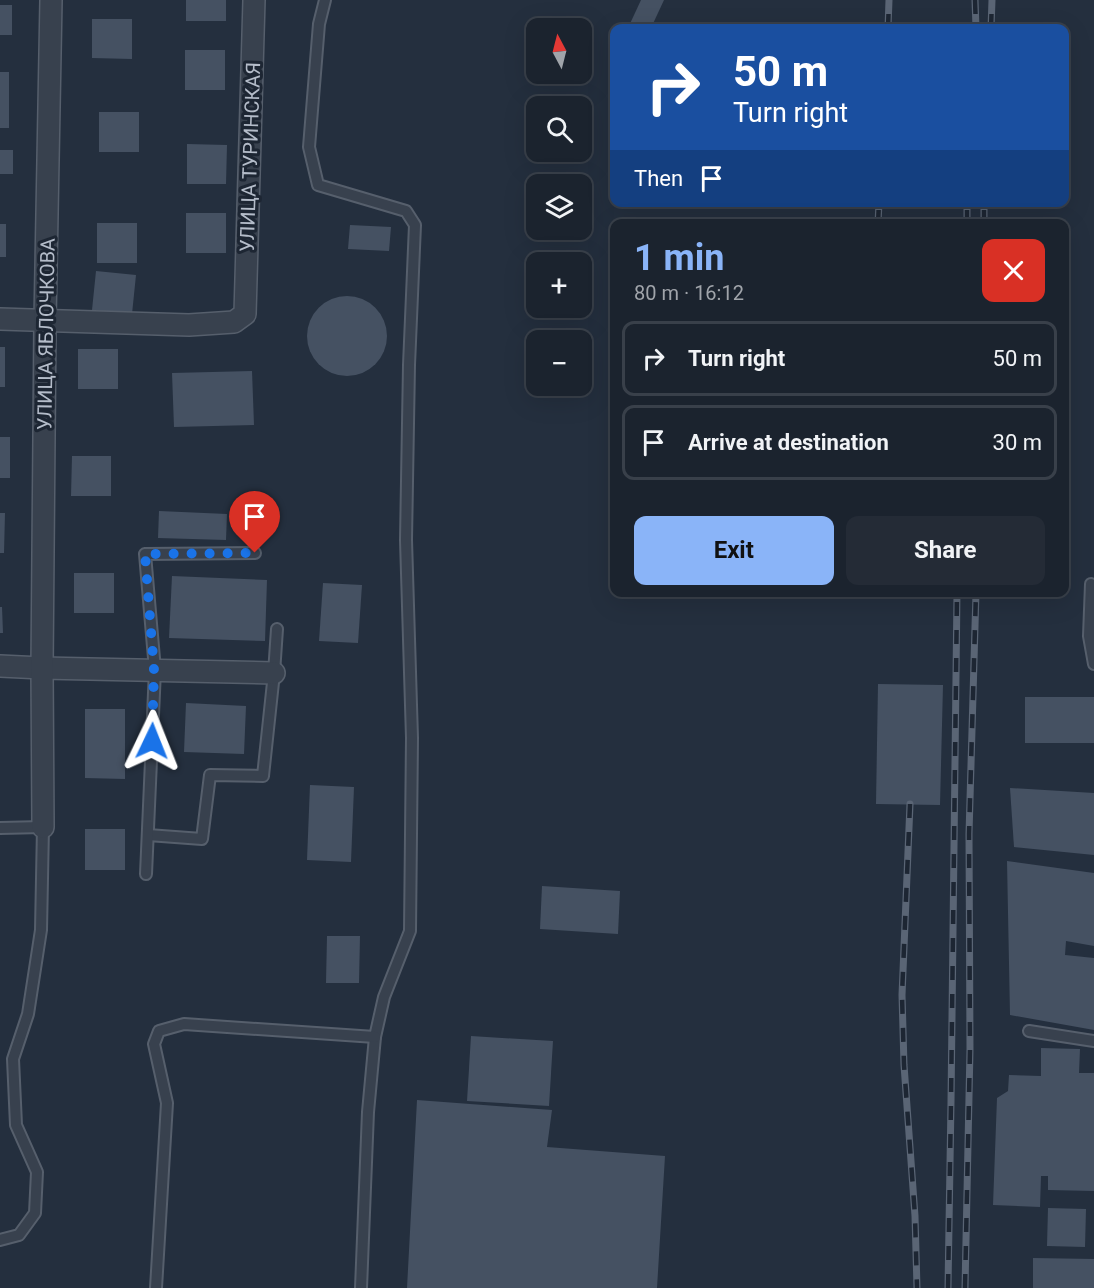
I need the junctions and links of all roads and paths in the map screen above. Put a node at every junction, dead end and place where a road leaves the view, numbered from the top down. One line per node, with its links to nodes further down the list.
1 (51, 0): 5 (street, УЛИЦА ЯБЛОЧКОВА)
2 (254, 0): 5 (street, УЛИЦА ТУРИНСКАЯ)
3 (324, 0): 19 (lane)
4 (0, 319): 5 (street)
5 (45, 321): 11 (street, УЛИЦА ЯБЛОЧКОВА)
6 (255, 553): 12 (lane)
7 (1091, 584): 9 (lane)
8 (277, 628): 13 (lane)
9 (1094, 664)
10 (0, 666): 11 (street)
11 (42, 668): 12 (street); 14 (street, УЛИЦА ЯБЛОЧКОВА)
12 (154, 670): 13 (street); 16 (lane)
13 (274, 672): 16 (lane)
14 (43, 827): 15 (lane); 21 (lane)
15 (0, 828)
16 (148, 835): 17 (lane)
17 (146, 874)
18 (1029, 1031): 20 (lane)
19 (375, 1037): 22 (lane); 23 (lane)
20 (1094, 1041)
21 (0, 1240)
22 (156, 1288)
23 (361, 1288)

